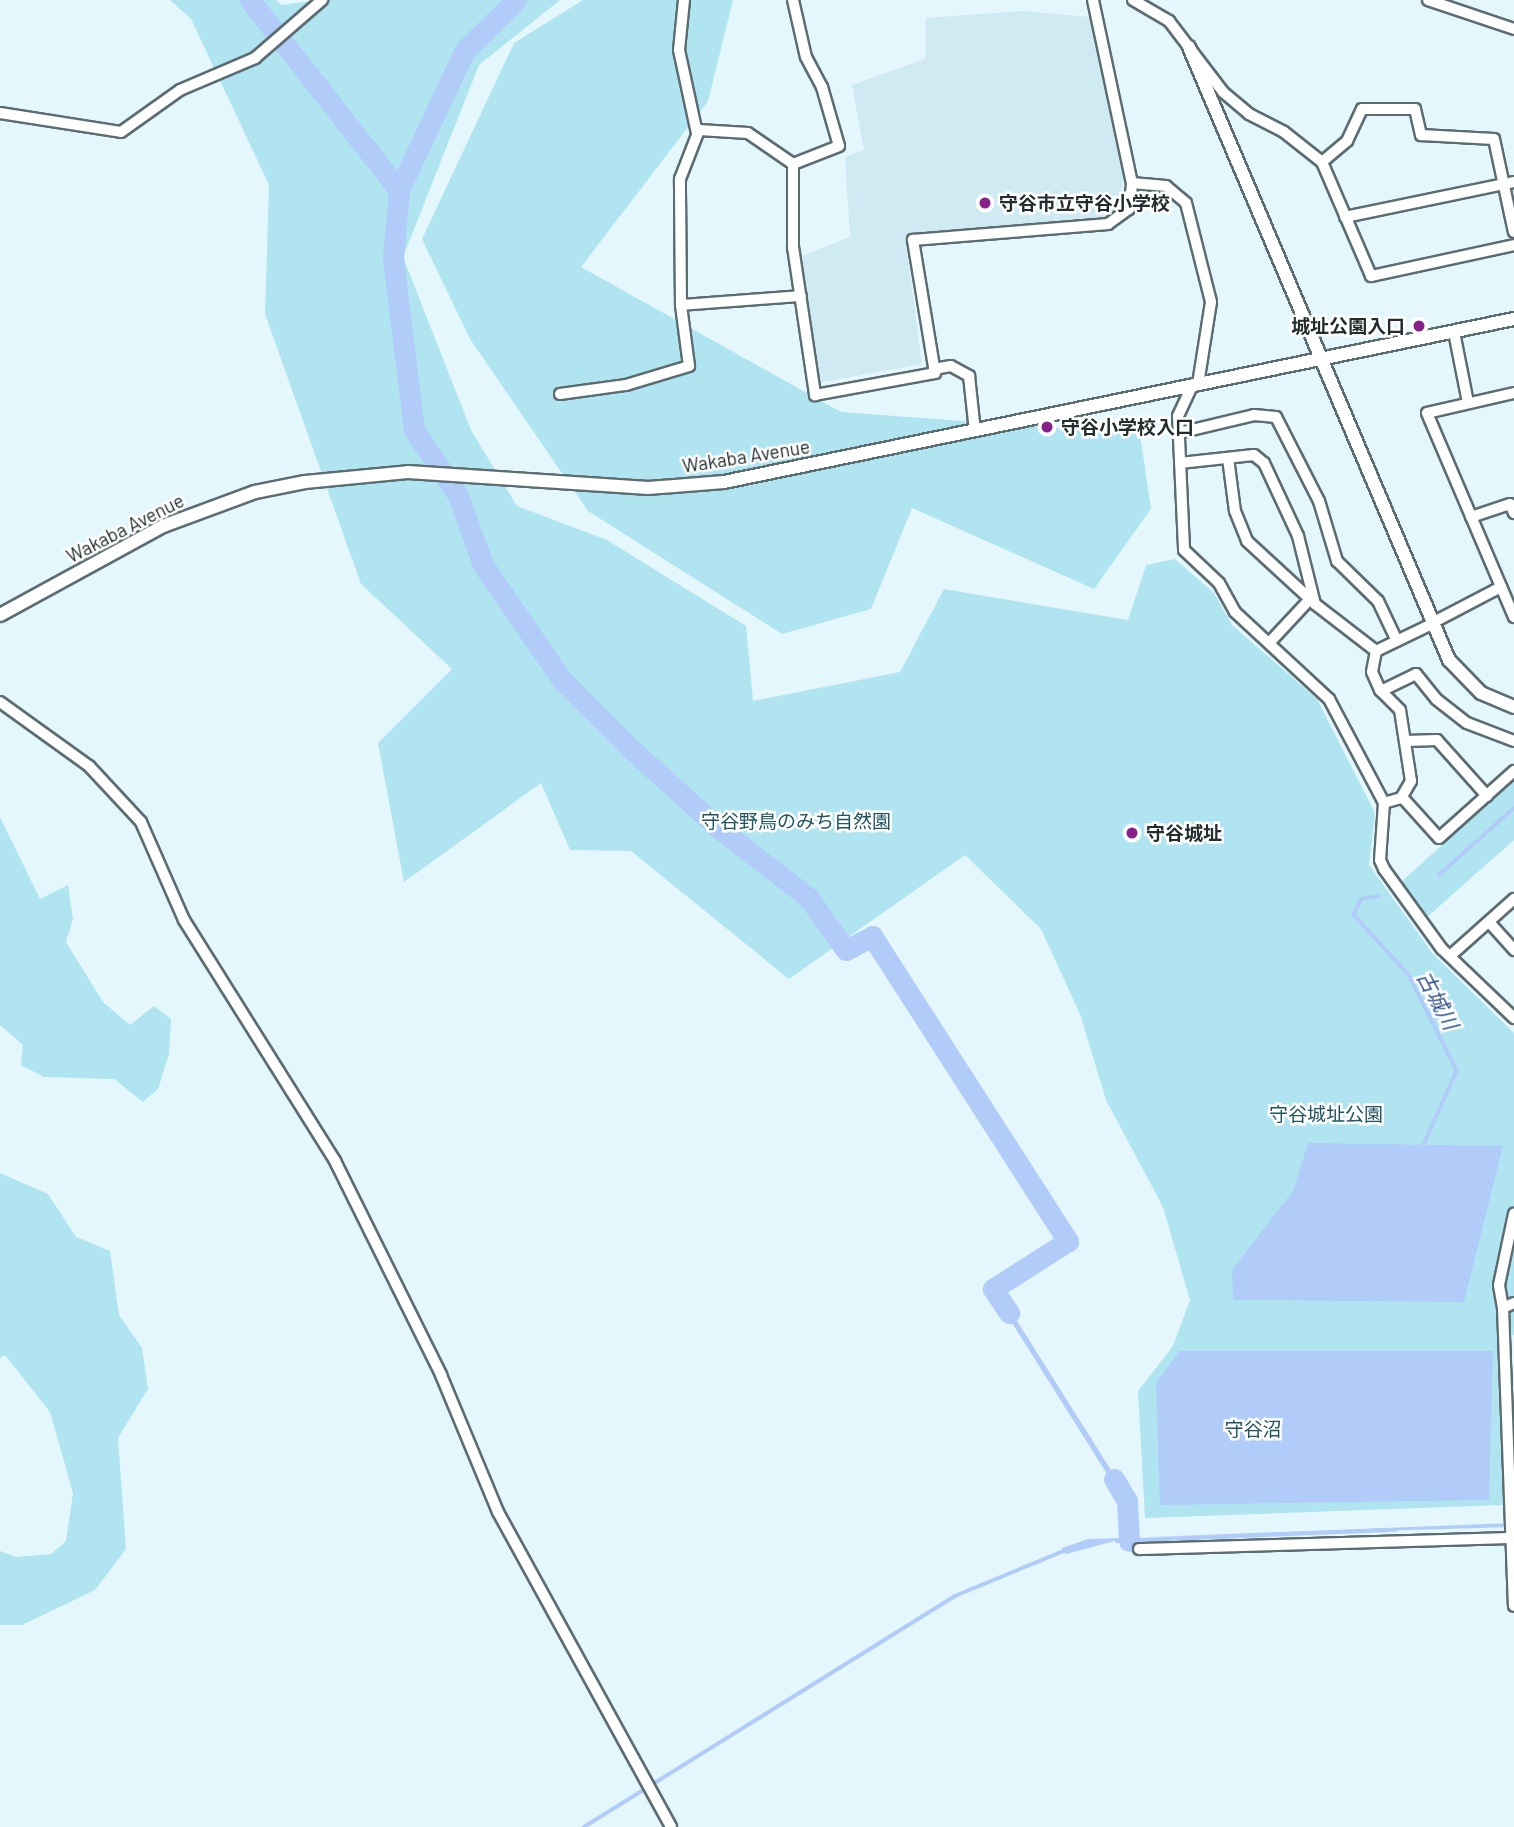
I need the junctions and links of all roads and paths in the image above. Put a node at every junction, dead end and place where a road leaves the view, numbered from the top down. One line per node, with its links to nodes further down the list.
1 (322, 0): 9 (street)
2 (684, 0): 10 (street)
3 (793, 0): 12 (street)
4 (1093, 0): 13 (street)
5 (1133, 0): 8 (street)
6 (1429, 0): 7 (street)
7 (1514, 29)
8 (1189, 47): 11 (street); 22 (street)
9 (0, 113)
10 (697, 133): 12 (street); 19 (street)
11 (1322, 162): 14 (street); 15 (street)
12 (793, 164): 18 (street)
13 (1132, 183): 23 (street); 24 (street)
14 (1509, 183): 15 (street); 16 (street)
15 (1345, 216): 17 (street)
16 (1514, 232)
17 (1514, 245)
18 (801, 296): 19 (street); 23 (street)
19 (681, 305): 26 (street)
20 (1514, 319): 21 (street, Wakaba Avenue)
21 (1454, 332): 22 (street, Wakaba Avenue); 27 (street)
22 (1319, 360): 24 (street, Wakaba Avenue); 38 (street)
23 (934, 369): 28 (street)
24 (1195, 385): 28 (street, Wakaba Avenue); 29 (street)
25 (1514, 393): 27 (street)
26 (560, 394)
27 (1468, 403): 33 (street)
28 (975, 431): 36 (street, Wakaba Avenue)
29 (1179, 433): 31 (street); 39 (street)
30 (1228, 458): 31 (street); 35 (street); 35 (street)
31 (1180, 463): 40 (street)
32 (1514, 513): 33 (street)
33 (1471, 517): 34 (street)
34 (1501, 587): 37 (street); 38 (street)
35 (1311, 598): 40 (street); 41 (street)
36 (0, 615)
37 (1514, 617)
38 (1432, 623): 39 (street); 44 (street)
39 (1398, 641): 41 (street)
40 (1270, 642): 50 (street)
41 (1376, 651): 42 (street)
42 (1381, 691): 45 (street); 46 (street)
43 (0, 702): 62 (street)
44 (1514, 707)
45 (1406, 741): 48 (street); 49 (street)
46 (1514, 741)
47 (1514, 771): 48 (street)
48 (1487, 796): 49 (street)
49 (1402, 797): 50 (street)
50 (1384, 803): 54 (street)
51 (1514, 899): 52 (street)
52 (1489, 922): 53 (street); 54 (street)
53 (1514, 950)
54 (1450, 956): 55 (street)
55 (1514, 1018)
56 (1514, 1214): 58 (street)
57 (1514, 1303): 58 (street)
58 (1503, 1308): 59 (street)
59 (1512, 1538): 60 (street); 61 (street)
60 (1139, 1549)
61 (1514, 1606)
62 (671, 1827)

